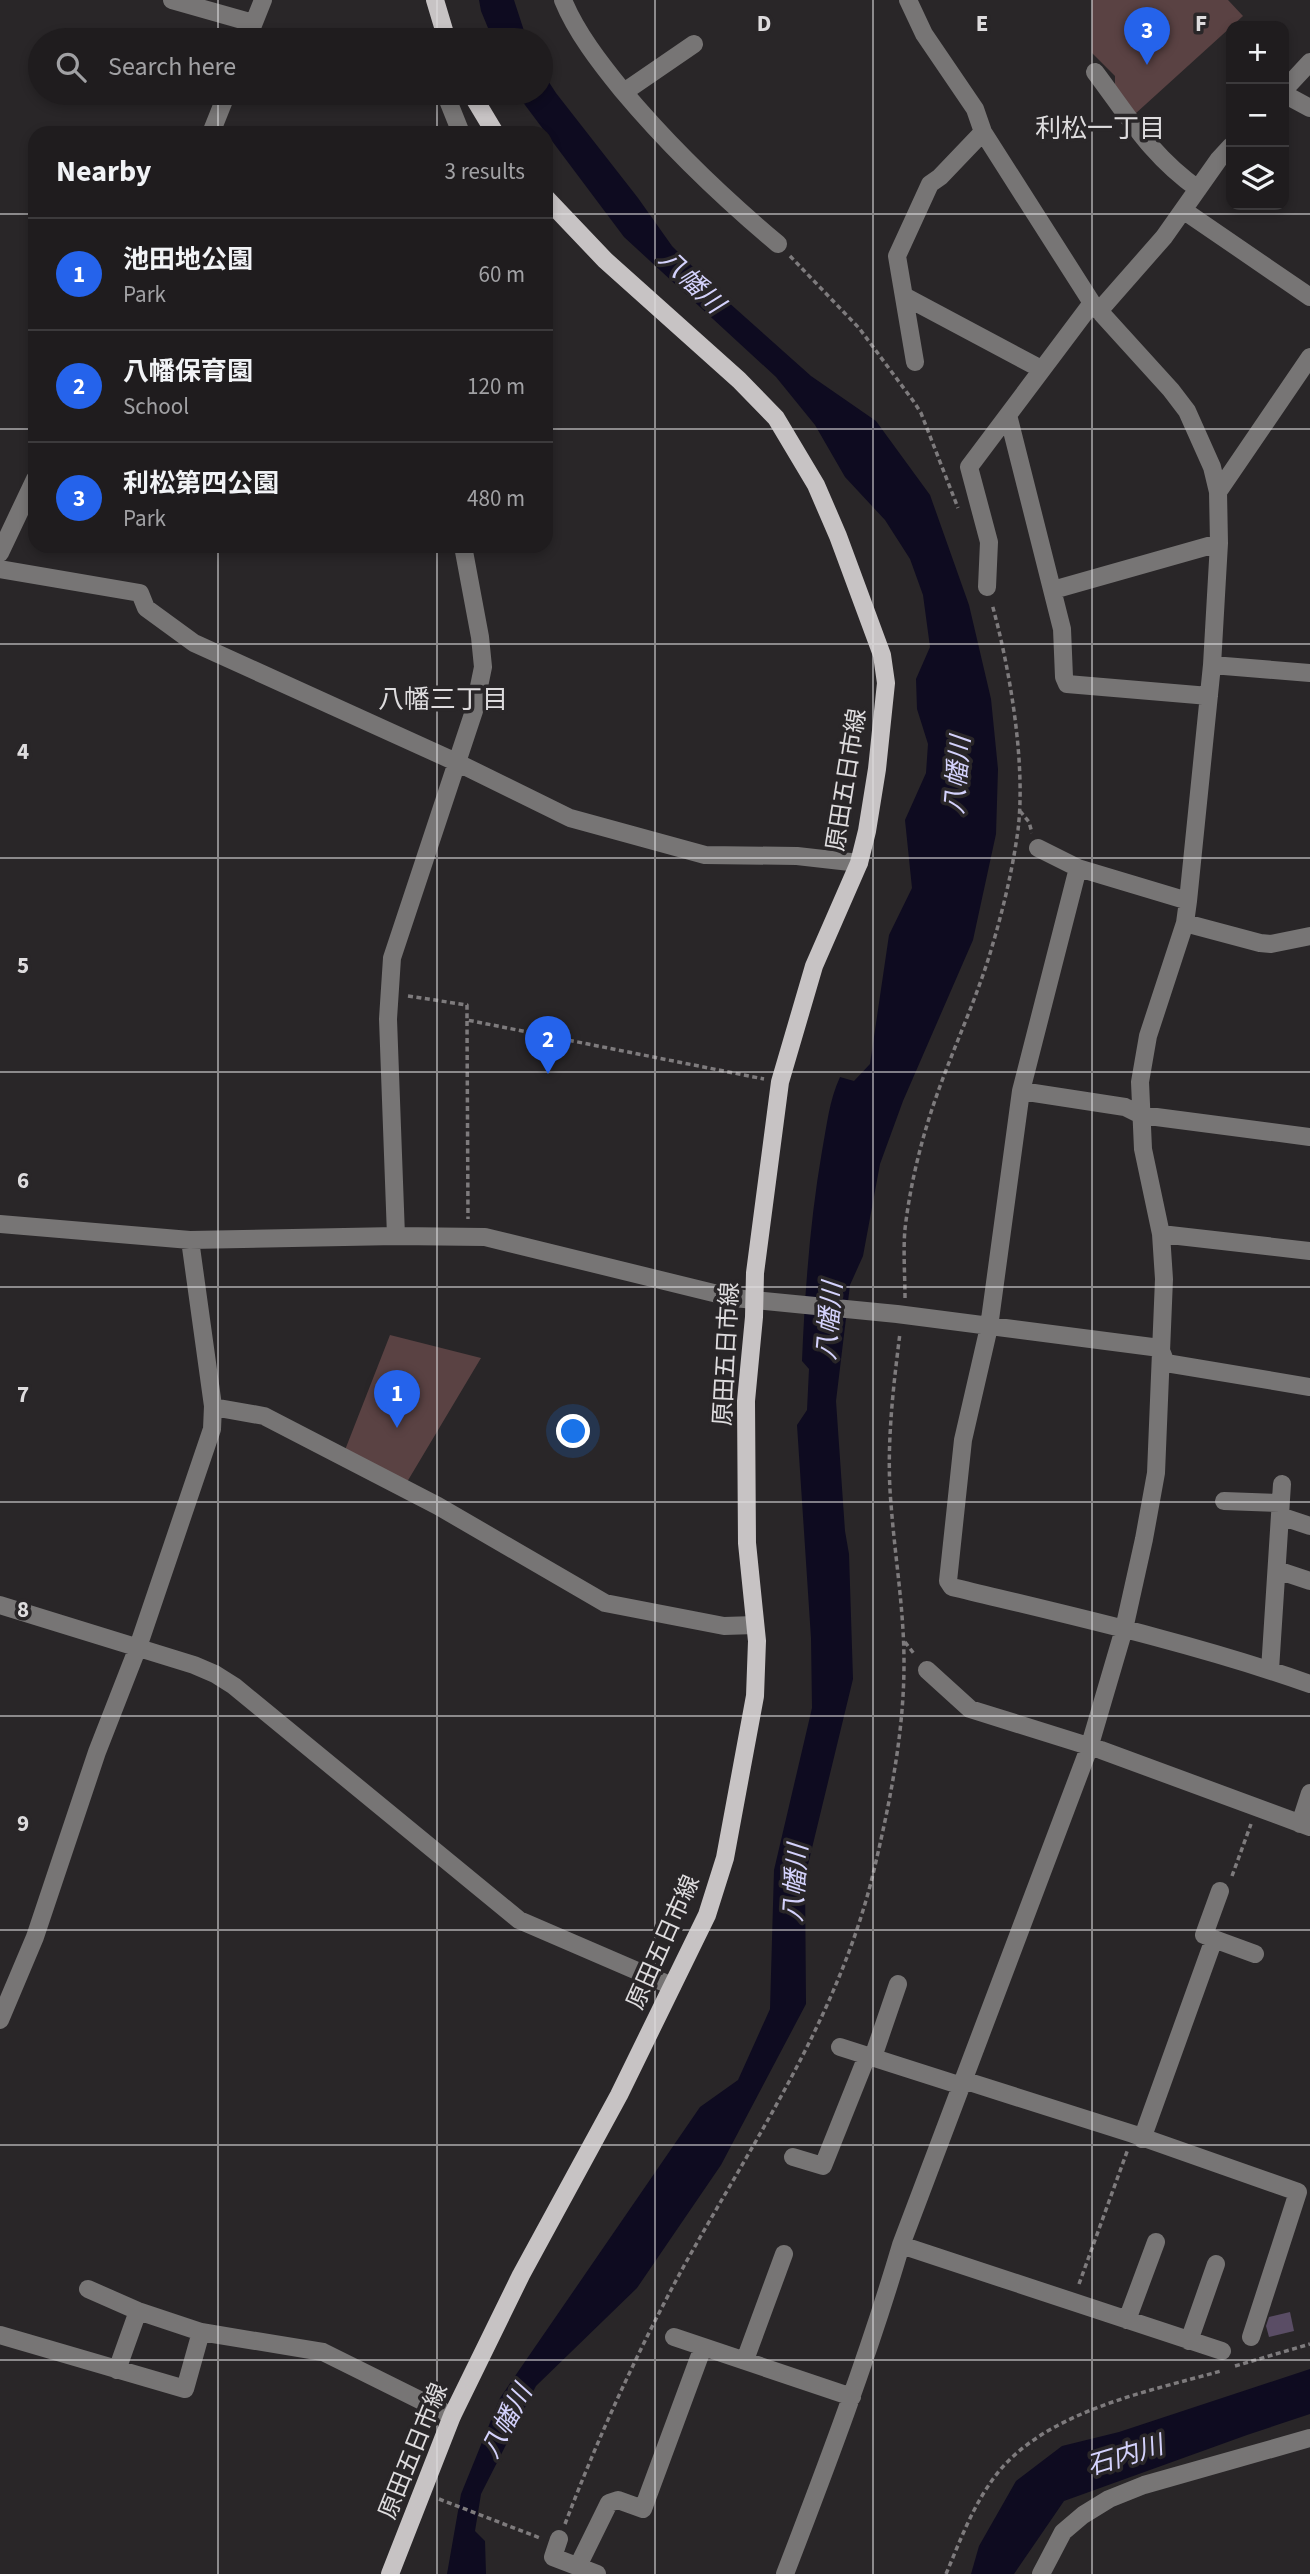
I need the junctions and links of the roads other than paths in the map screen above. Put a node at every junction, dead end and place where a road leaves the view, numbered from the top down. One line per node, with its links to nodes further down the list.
1 (172, 0): 6 (street)
2 (263, 0): 7 (street)
3 (435, 0): 8 (main road)
4 (563, 0): 13 (street)
5 (908, 0): 22 (street)
6 (240, 28)
7 (252, 28)
8 (443, 28)
9 (694, 44): 13 (street)
10 (1310, 62): 12 (street)
11 (1095, 72): 24 (street)
12 (1289, 86)
13 (624, 92): 27 (street)
14 (1289, 95): 18 (street)
15 (222, 105): 19 (street)
16 (449, 105): 20 (street)
17 (478, 105): 21 (main road)
18 (1310, 108)
19 (214, 126)
20 (458, 126)
21 (491, 126)
22 (983, 132): 28 (street); 30 (street)
23 (1230, 147): 24 (street)
24 (1198, 189): 26 (street)
25 (553, 205): 49 (main road, 原田五日市線)
26 (1183, 210): 29 (street); 30 (street)
27 (778, 244)
28 (904, 296): 32 (street); 33 (street)
29 (1310, 297)
30 (1096, 307): 33 (street); 36 (street)
31 (1310, 357): 36 (street)
32 (915, 362)
33 (1041, 369): 34 (street)
34 (1008, 415): 42 (street); 43 (street)
35 (28, 489): 37 (street)
36 (1218, 492): 38 (street)
37 (7, 519): 39 (street)
38 (1219, 543): 43 (street); 44 (street)
39 (0, 553)
40 (464, 553): 47 (street)
41 (0, 569): 47 (street)
42 (987, 587)
43 (1053, 590): 46 (street)
44 (1212, 665): 45 (street); 46 (street)
45 (1310, 673)
46 (1209, 696): 51 (street)
47 (456, 762): 49 (street); 59 (street)
48 (1038, 849): 50 (street)
49 (859, 863): 62 (main road, 原田五日市線)
50 (1078, 868): 51 (street); 54 (street)
51 (1188, 901): 52 (street)
52 (1185, 923): 53 (street); 55 (street)
53 (1310, 936)
54 (1021, 1091): 55 (street); 63 (street)
55 (1141, 1115): 56 (street); 58 (street)
56 (1310, 1137)
57 (0, 1224): 60 (street)
58 (1161, 1234): 61 (street); 64 (street)
59 (397, 1236): 60 (street); 62 (street)
60 (190, 1240): 66 (street)
61 (1310, 1251)
62 (760, 1300): 63 (street); 74 (main road, 原田五日市線)
63 (989, 1327): 64 (street); 75 (street)
64 (1160, 1348): 65 (street); 75 (street)
65 (1310, 1387)
66 (213, 1407): 74 (street); 76 (street)
67 (1282, 1484): 69 (street)
68 (1224, 1501): 69 (street)
69 (1280, 1510): 70 (street); 71 (street)
70 (1310, 1526)
71 (1277, 1570): 72 (street); 78 (street)
72 (1310, 1581)
73 (0, 1605): 76 (street)
74 (755, 1625): 87 (main road, 原田五日市線)
75 (1124, 1629): 78 (street); 80 (street)
76 (138, 1647): 87 (street); 88 (street)
77 (927, 1670): 80 (street)
78 (1270, 1670): 79 (street)
79 (1310, 1684)
80 (1089, 1748): 82 (street); 91 (street)
81 (1310, 1793): 82 (street)
82 (1305, 1826)
83 (1226, 1884): 84 (street)
84 (1214, 1939): 85 (street); 92 (street)
85 (1255, 1954)
86 (898, 1984): 90 (street)
87 (672, 1986): 111 (main road, 原田五日市線)
88 (0, 2020)
89 (840, 2047): 90 (street)
90 (870, 2057): 91 (street); 93 (street)
91 (962, 2083): 92 (street); 95 (street)
92 (1138, 2136): 104 (street)
93 (793, 2157)
94 (1156, 2242): 100 (street)
95 (901, 2245): 100 (street); 110 (street)
96 (784, 2254): 108 (street)
97 (1216, 2264): 105 (street)
98 (88, 2289): 99 (street)
99 (138, 2311): 101 (street); 109 (street)
100 (1127, 2320): 105 (street)
101 (201, 2332): 109 (street); 111 (street)
102 (0, 2335): 109 (street)
103 (674, 2337): 106 (street)
104 (1251, 2337)
105 (1189, 2340): 107 (street)
106 (704, 2347): 108 (street); 114 (street)
107 (1222, 2351)
108 (746, 2360): 110 (street)
109 (117, 2370)
110 (852, 2397): 117 (street)
111 (452, 2416): 115 (main road, 原田五日市線)
112 (1310, 2438): 118 (street)
113 (555, 2540): 114 (street)
114 (578, 2566): 116 (street)
115 (390, 2574)
116 (597, 2574)
117 (785, 2574)
118 (1041, 2574)

